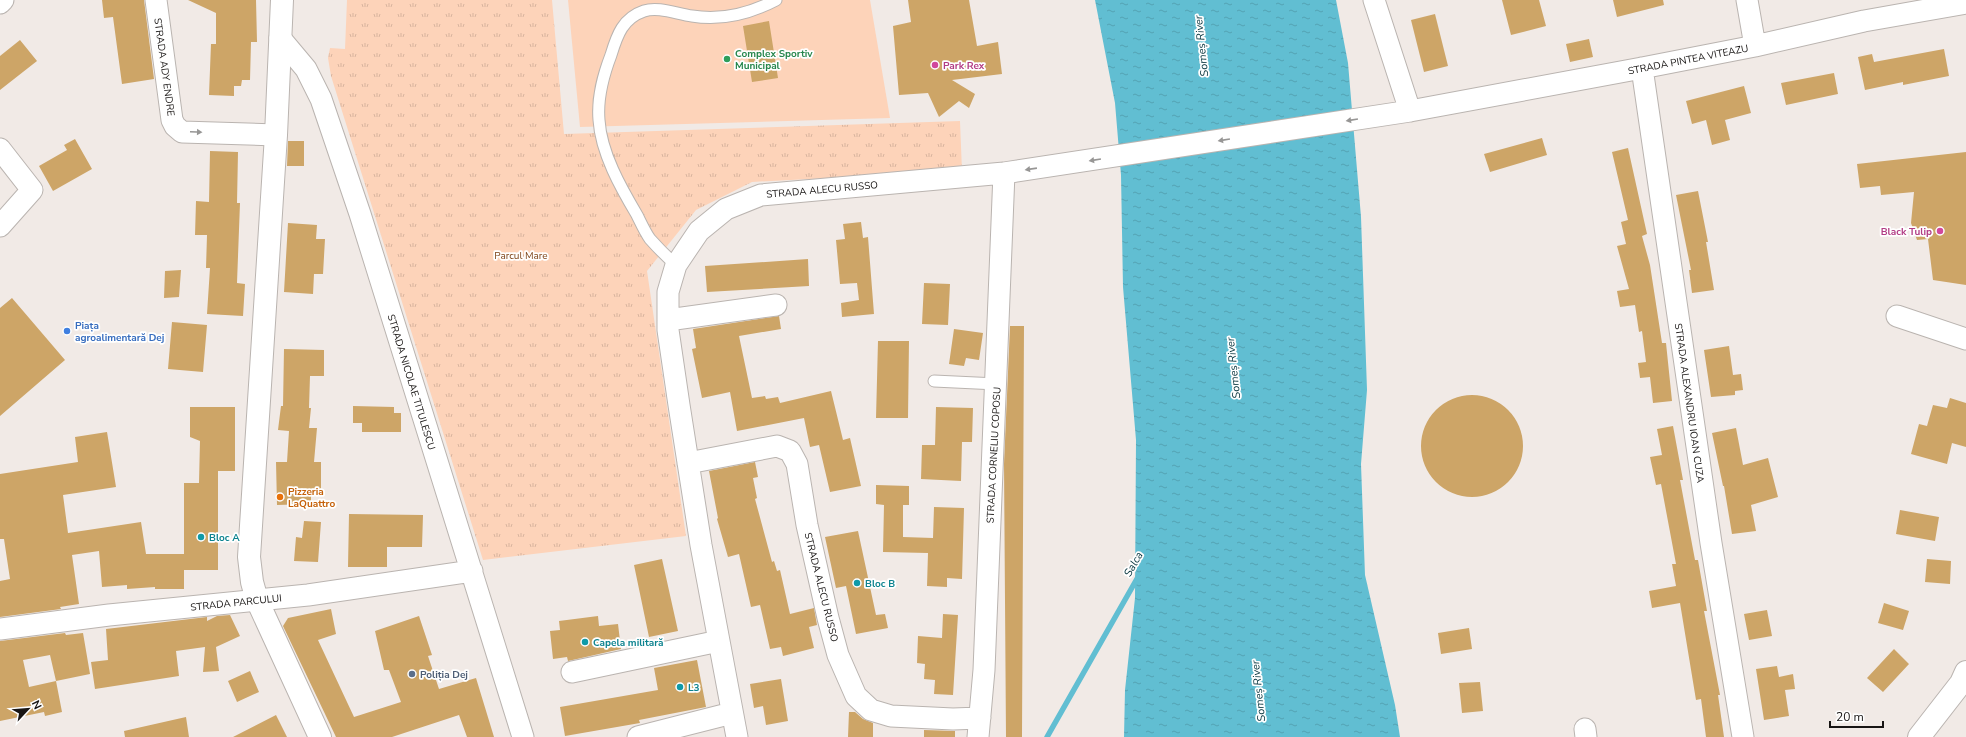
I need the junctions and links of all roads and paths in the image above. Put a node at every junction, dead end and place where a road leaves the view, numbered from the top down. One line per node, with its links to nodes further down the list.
1 (3, 0): 7 (street)
2 (156, 0): 13 (street, STRADA ADY ENDRE, one-way to 13)
3 (282, 0): 9 (main road)
4 (776, 0): 18 (lane)
5 (1374, 0): 12 (street)
6 (1747, 0): 10 (street)
7 (0, 3)
8 (1966, 3): 10 (street, STRADA PINTEA VITEAZU)
9 (280, 38): 13 (main road); 26 (street, STRADA NICOLAE TITULESCU)
10 (1755, 46): 11 (street, STRADA PINTEA VITEAZU)
11 (1642, 68): 12 (street, STRADA PINTEA VITEAZU); 38 (street, STRADA ALEXANDRU IOAN CUZA)
12 (1400, 112): 15 (street, STRADA PINTEA VITEAZU, one-way to 15)
13 (276, 135): 27 (main road)
14 (0, 149): 17 (street)
15 (1058, 166): 16 (street, STRADA ALECU RUSSO, one-way to 16)
16 (1004, 173): 18 (street, STRADA ALECU RUSSO); 24 (street, STRADA CORNELIU COPOSU)
17 (0, 226)
18 (676, 265): 21 (street, STRADA ALECU RUSSO)
19 (776, 305): 21 (street)
20 (1899, 313): 22 (street)
21 (668, 320): 25 (street, STRADA ALECU RUSSO)
22 (1966, 339)
23 (934, 381): 24 (lane)
24 (997, 384): 33 (street, STRADA CORNELIU COPOSU)
25 (688, 463): 29 (street, STRADA ALECU RUSSO); 33 (street, STRADA ALECU RUSSO)
26 (472, 571): 27 (street, STRADA PARCULUI); 35 (street, STRADA NICOLAE TITULESCU)
27 (257, 600): 28 (street, STRADA PARCULUI); 34 (main road)
28 (0, 629)
29 (719, 641): 30 (street); 32 (street, STRADA ALECU RUSSO)
30 (572, 672)
31 (1966, 672): 39 (main road)
32 (732, 713): 36 (street); 37 (street, STRADA ALECU RUSSO)
33 (979, 727)
34 (320, 737)
35 (523, 737)
36 (638, 737)
37 (737, 737)
38 (1743, 737)
39 (1919, 737)

